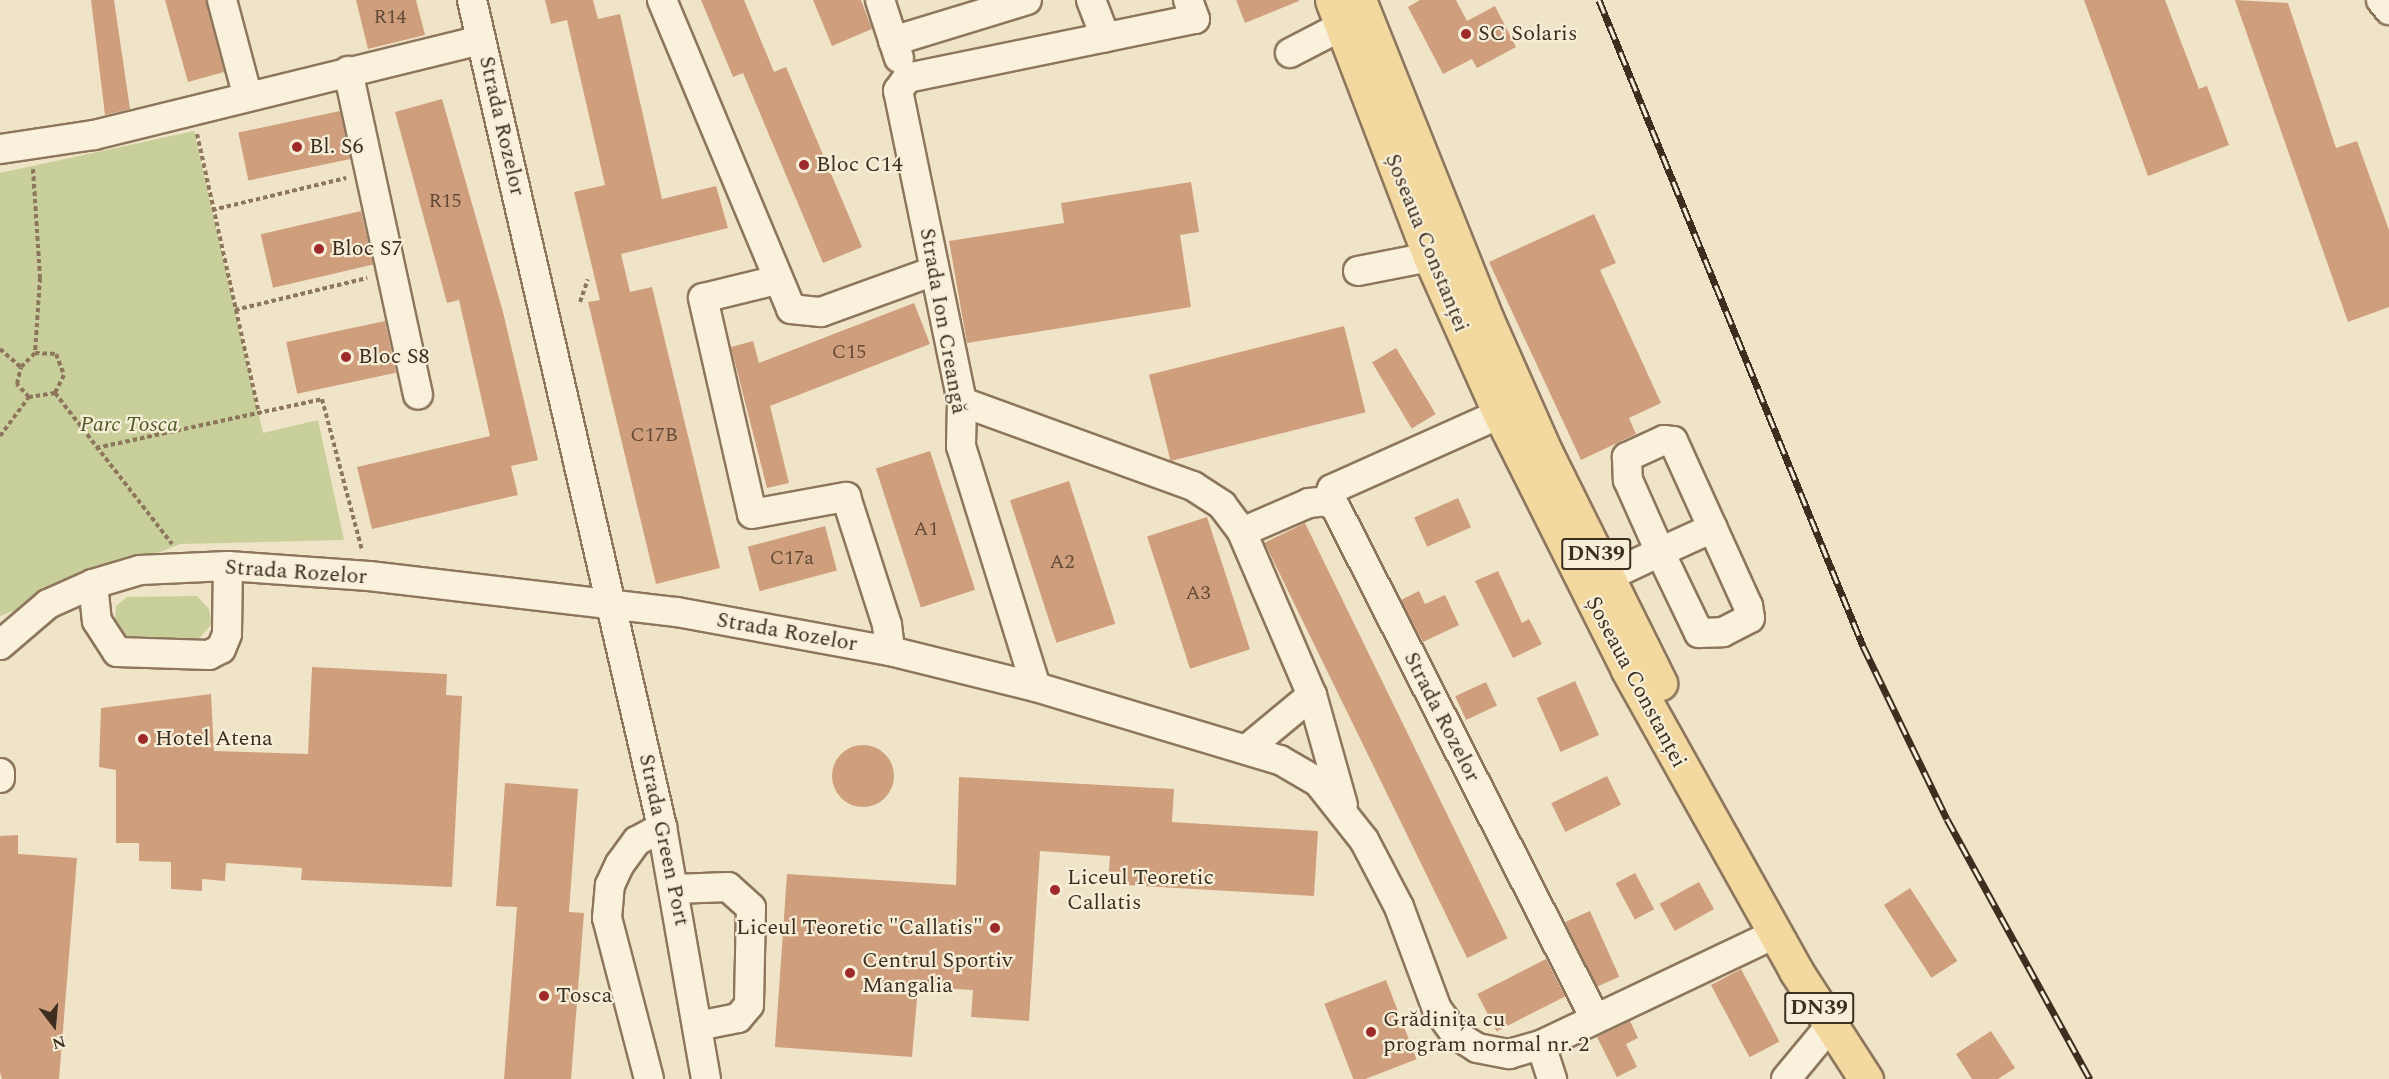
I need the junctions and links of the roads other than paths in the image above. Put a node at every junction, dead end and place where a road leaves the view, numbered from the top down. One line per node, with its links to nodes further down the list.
1 (222, 0): 17 (street)
2 (472, 0): 12 (street, Strada Rozelor)
3 (662, 0): 22 (street)
4 (880, 0): 13 (street, Strada Ion Creangă)
5 (1027, 0): 13 (street)
6 (1091, 0): 11 (street)
7 (2381, 0): 10 (street)
8 (1191, 9): 11 (street)
9 (1344, 9): 14 (street); 19 (main road, Șoseaua Constanței / DN39); 31 (main road, Șoseaua Constanței / DN39)
10 (2389, 10)
11 (1105, 37): 16 (street)
12 (481, 40): 15 (street); 33 (street, Strada Rozelor)
13 (893, 41): 16 (street, Strada Ion Creangă)
14 (1290, 53)
15 (348, 71): 17 (street); 23 (street)
16 (903, 85): 20 (street, Strada Ion Creangă)
17 (247, 94): 18 (street)
18 (0, 149)
19 (1430, 257): 21 (street); 25 (main road, Șoseaua Constanței / DN39)
20 (934, 271): 22 (street); 24 (street, Strada Ion Creangă)
21 (1358, 271)
22 (777, 280): 35 (street, Strada Rozelor)
23 (418, 395)
24 (962, 402): 28 (street, Strada Rozelor); 36 (street, Strada Ion Creangă)
25 (1500, 414): 26 (street); 44 (main road, Șoseaua Constanței / DN39)
26 (1327, 501): 28 (street); 45 (street, Strada Rozelor)
27 (1713, 528): 29 (street); 29 (street); 29 (street)
28 (1242, 532): 37 (street, Strada Rozelor)
29 (1660, 552): 31 (street)
30 (228, 566): 32 (street, Strada Rozelor); 32 (street); 33 (street, Strada Rozelor)
31 (1608, 577): 54 (main road, Șoseaua Constanței / DN39)
32 (93, 584): 34 (street, Strada Rozelor)
33 (612, 603): 35 (street, Strada Rozelor); 42 (street, Strada Green Port)
34 (0, 645)
35 (890, 651): 36 (street, Strada Rozelor)
36 (1036, 687): 38 (street, Strada Rozelor)
37 (1312, 695): 38 (street); 41 (street, Strada Rozelor)
38 (1247, 749): 41 (street, Strada Rozelor)
39 (0, 773): 40 (street)
40 (0, 778)
41 (1345, 814): 48 (street, Strada Rozelor)
42 (662, 827): 43 (street, Strada Green Port); 49 (street)
43 (675, 889): 46 (street, Strada Green Port); 46 (street)
44 (1775, 934): 45 (street, Strada Rozelor); 47 (main road, Șoseaua Constanței / DN39)
45 (1595, 1018): 48 (street, Strada Rozelor)
46 (698, 1026): 50 (street, Strada Green Port)
47 (1830, 1026): 52 (street); 53 (main road, Șoseaua Constanței / DN39)
48 (1541, 1044): 51 (street)
49 (649, 1079)
50 (706, 1079)
51 (1552, 1079)
52 (1786, 1079)
53 (1866, 1079)
54 (1889, 1079)

